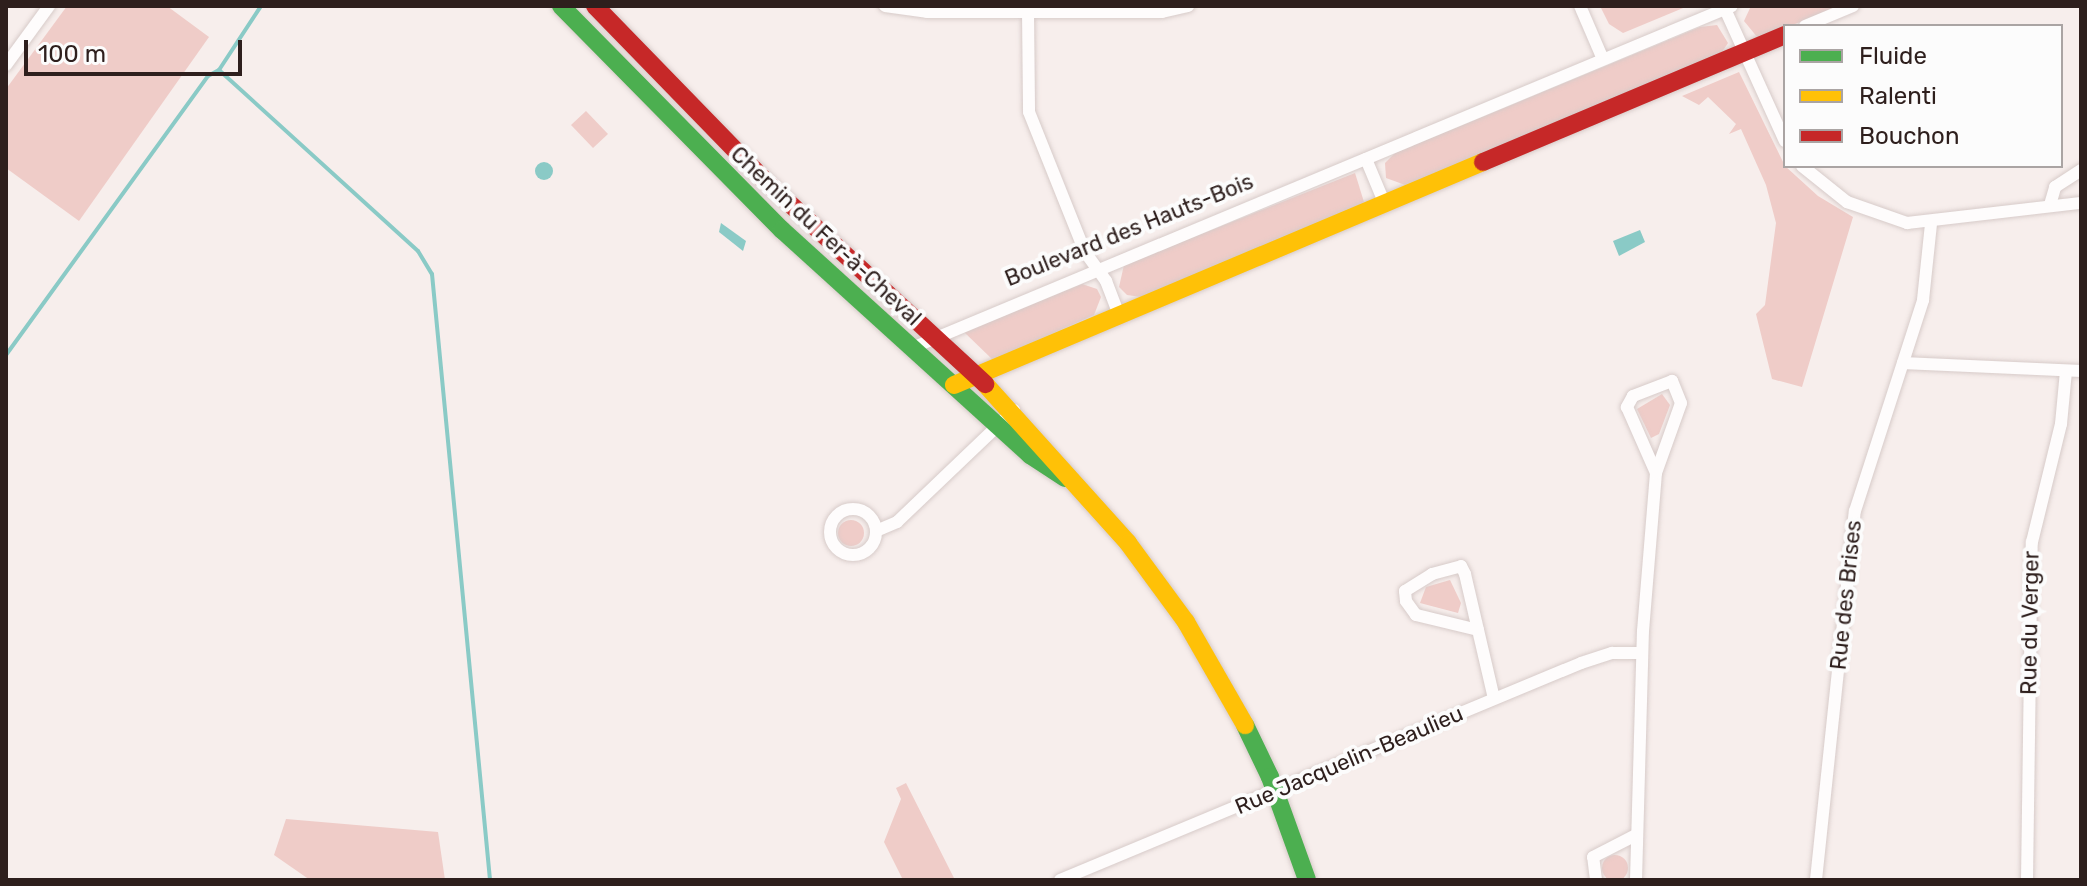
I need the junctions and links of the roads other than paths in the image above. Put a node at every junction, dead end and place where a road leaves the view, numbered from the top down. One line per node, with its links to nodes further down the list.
1 (49, 6): 14 (street)
2 (561, 6): 26 (street, Chemin du Fer-à-Cheval)
3 (595, 6): 25 (street, Chemin du Fer-à-Cheval)
4 (885, 6): 9 (street)
5 (1188, 6): 9 (street)
6 (1580, 6): 13 (street)
7 (1853, 6): 10 (street)
8 (1728, 8): 12 (street); 13 (street, Boulevard des Hauts-Bois)
9 (1028, 11): 23 (street)
10 (1810, 24)
11 (1783, 36): 12 (street)
12 (1745, 53): 15 (street); 19 (street)
13 (1602, 57): 16 (street, Boulevard des Hauts-Bois)
14 (6, 65)
15 (1783, 137)
16 (1366, 159): 19 (street); 23 (street, Boulevard des Hauts-Bois)
17 (1805, 168): 22 (street)
18 (2081, 170): 21 (street)
19 (1384, 202): 24 (street)
20 (2081, 203): 21 (street)
21 (2050, 205): 22 (street)
22 (1931, 224): 27 (street, Rue des Brises)
23 (1096, 268): 24 (street); 25 (street, Boulevard des Hauts-Bois)
24 (1119, 315): 30 (street)
25 (937, 335): 26 (street, Boulevard des Hauts-Bois); 30 (street, Chemin du Fer-à-Cheval)
26 (912, 348): 31 (street, Chemin du Fer-à-Cheval)
27 (1903, 363): 28 (street); 48 (street, Rue des Brises)
28 (2066, 371): 29 (street); 49 (street, Rue du Verger)
29 (2081, 371)
30 (978, 375): 31 (street); 32 (street, Chemin du Fer-à-Cheval)
31 (954, 385): 33 (street, Chemin du Fer-à-Cheval)
32 (1014, 410): 33 (street); 35 (street, Chemin du Fer-à-Cheval)
33 (999, 426): 35 (street, Chemin du Fer-à-Cheval); 36 (street)
34 (1656, 473): 34 (street); 38 (street)
35 (1074, 484): 40 (street, Chemin du Fer-à-Cheval)
36 (876, 531)
37 (1478, 630): 37 (street); 39 (street)
38 (1642, 653): 39 (street, Rue Jacquelin-Beaulieu); 41 (street)
39 (1494, 699): 40 (street, Rue Jacquelin-Beaulieu)
40 (1276, 791): 42 (street, Rue Jacquelin-Beaulieu); 45 (street, Chemin du Fer-à-Cheval)
41 (1636, 835): 46 (street); 47 (street)
42 (1095, 866): 43 (street, Rue Jacquelin-Beaulieu); 44 (street)
43 (1060, 880)
44 (1098, 880)
45 (1307, 880)
46 (1596, 880)
47 (1636, 880)
48 (1816, 880)
49 (2027, 880)

